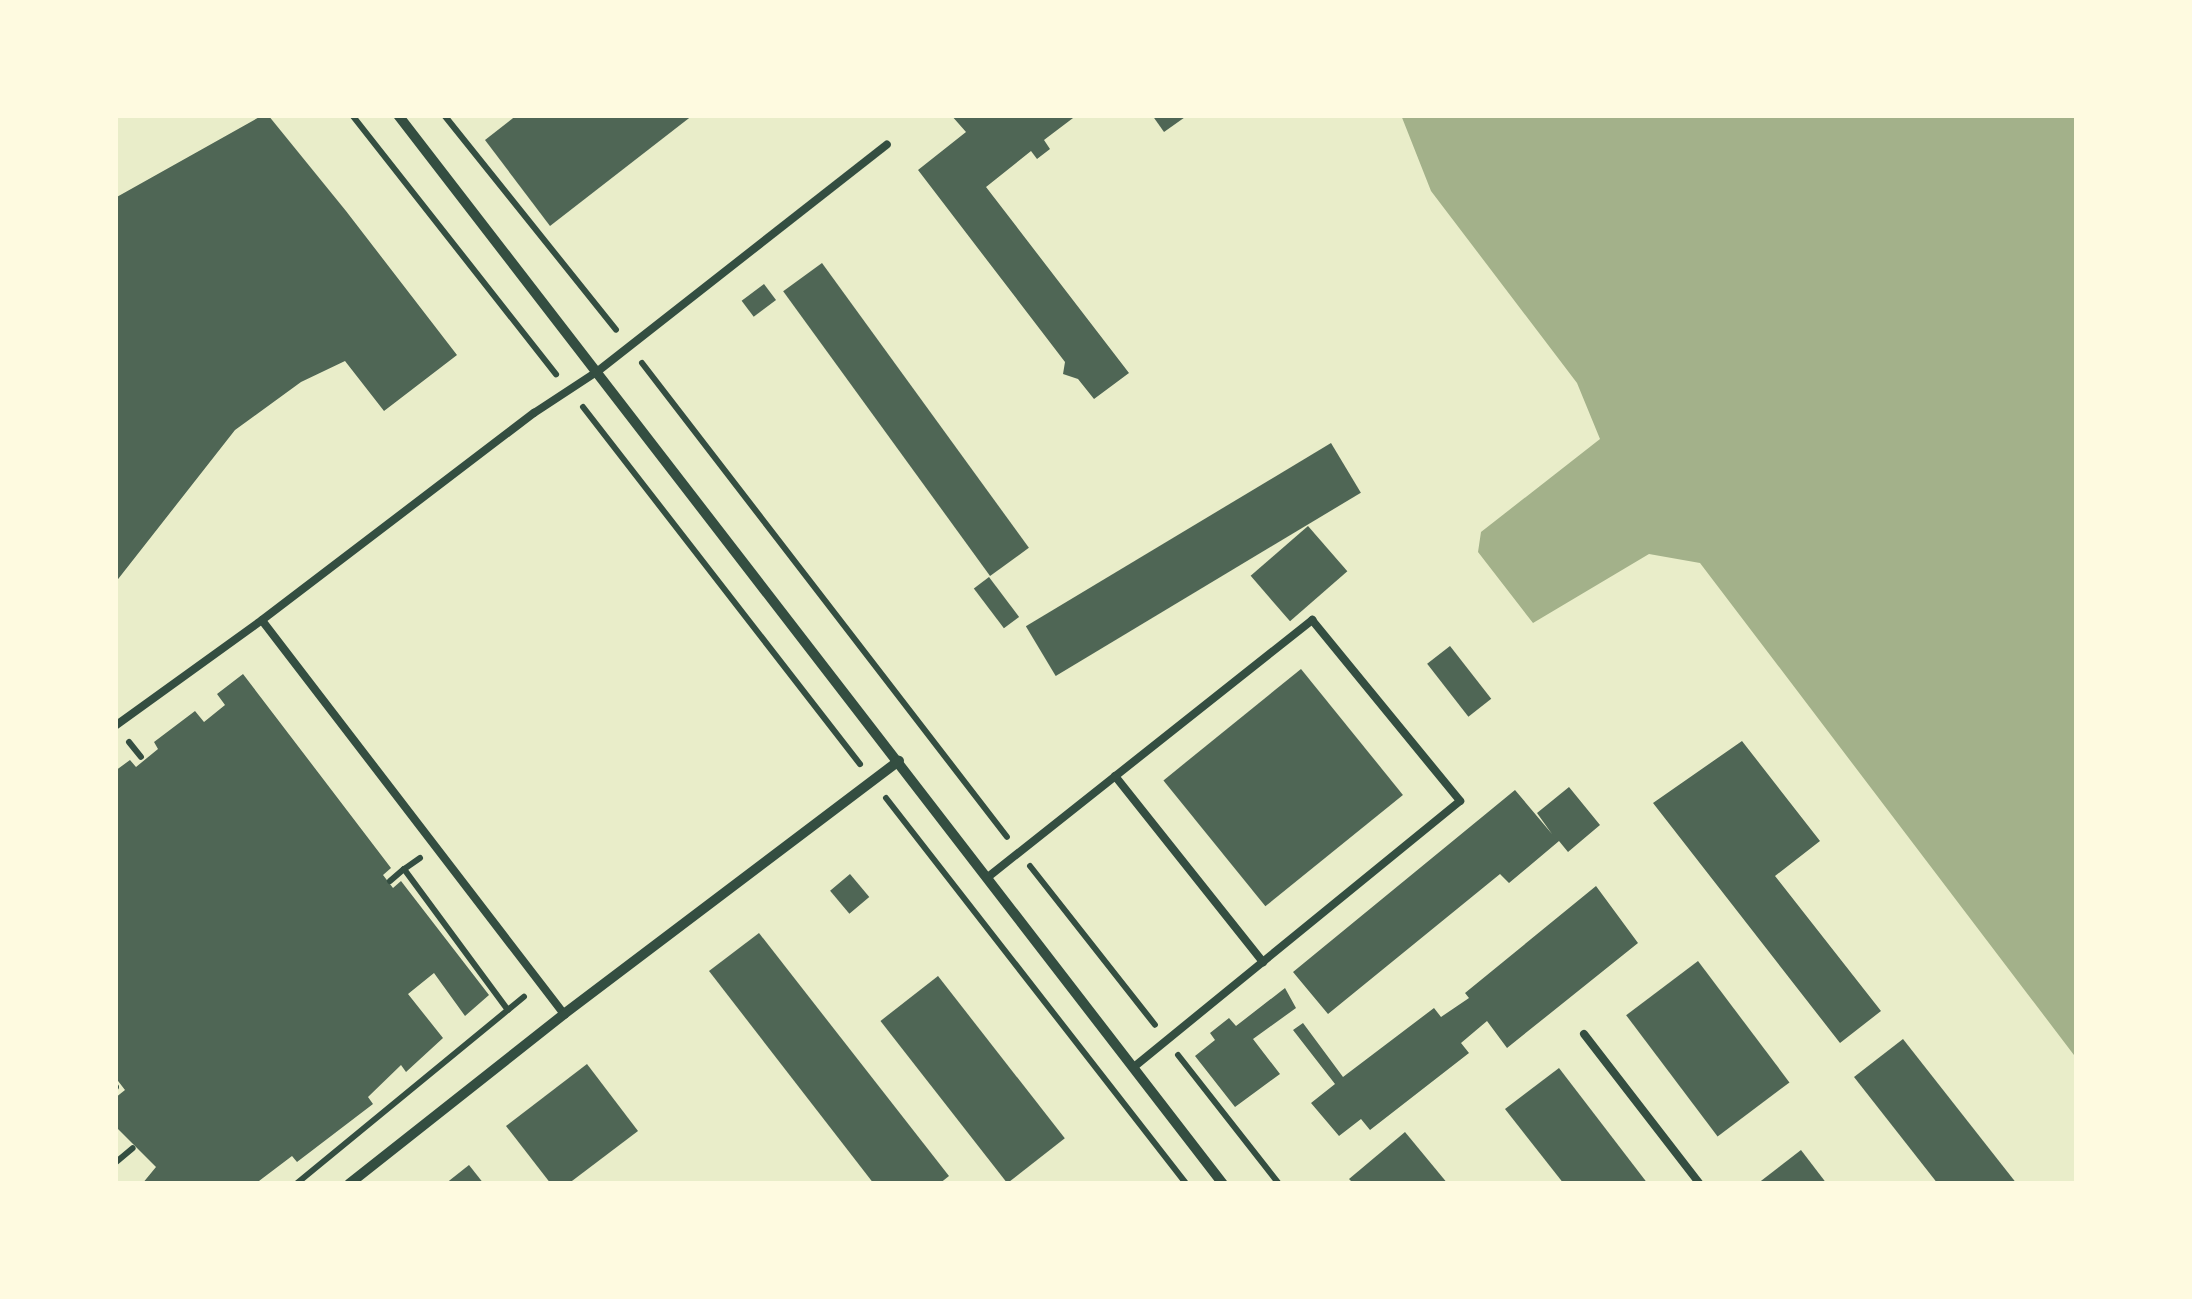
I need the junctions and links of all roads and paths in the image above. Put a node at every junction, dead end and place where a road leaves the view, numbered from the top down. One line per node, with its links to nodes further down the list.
1 (352, 115): 7 (path)
2 (398, 115): 6 (street)
3 (444, 115): 5 (path)
4 (887, 144): 5 (lane)
5 (630, 346): 6 (lane); 14 (path)
6 (598, 371): 7 (lane); 10 (street)
7 (568, 388): 8 (lane); 12 (path)
8 (262, 620): 9 (lane); 13 (lane)
9 (115, 726)
10 (899, 761): 12 (street); 16 (street)
11 (1115, 776): 14 (lane); 18 (lane); 18 (lane)
12 (873, 781): 21 (street); 29 (path)
13 (435, 846): 15 (path); 19 (lane)
14 (1019, 853): 16 (lane); 23 (path)
15 (404, 869): 17 (path); 20 (path)
16 (988, 877): 24 (street)
17 (390, 881)
18 (1263, 962): 23 (lane)
19 (541, 984): 20 (path); 21 (lane)
20 (508, 1010): 27 (path)
21 (564, 1014): 28 (street)
22 (1584, 1034): 32 (lane)
23 (1167, 1040): 24 (lane); 31 (path)
24 (1134, 1067): 30 (street)
25 (133, 1148): 26 (path)
26 (115, 1163)
27 (296, 1184)
28 (349, 1184)
29 (1186, 1184)
30 (1224, 1184)
31 (1279, 1184)
32 (1700, 1184)

